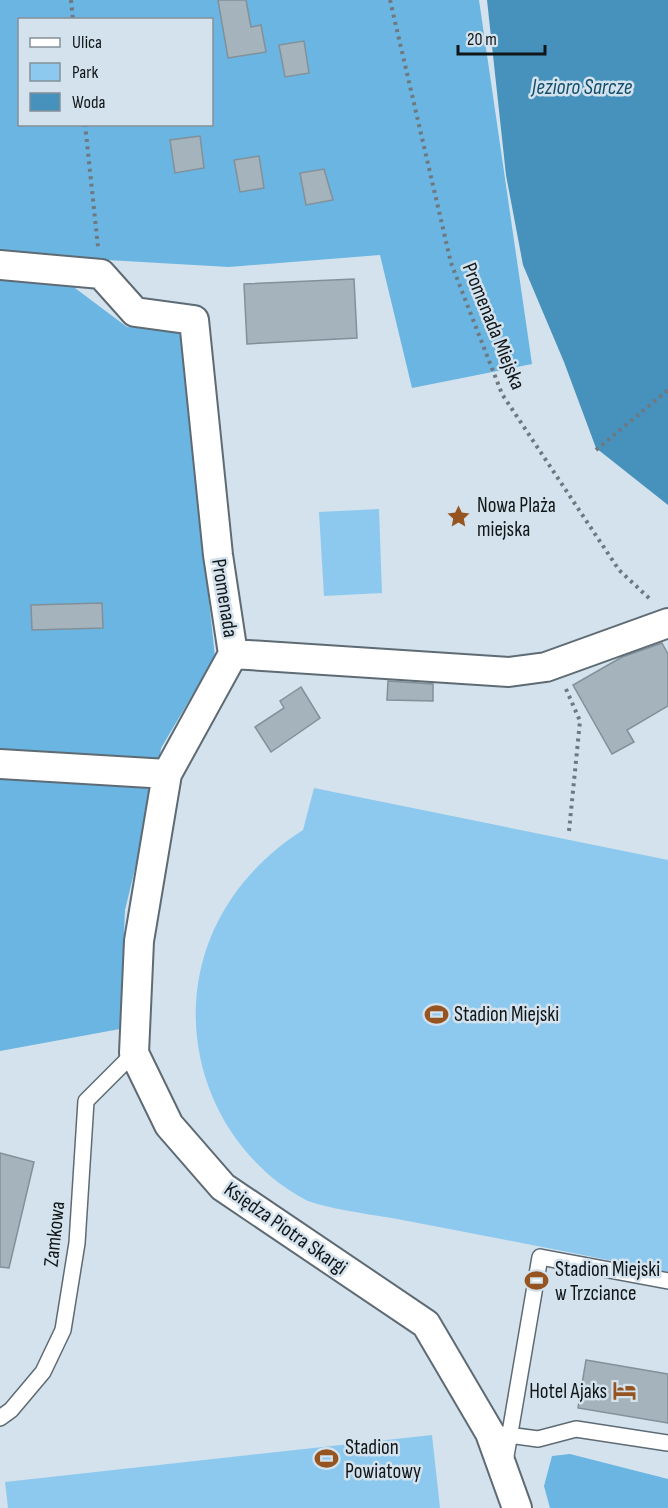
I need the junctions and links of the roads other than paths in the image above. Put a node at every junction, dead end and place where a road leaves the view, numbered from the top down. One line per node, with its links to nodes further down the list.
1 (0, 265): 3 (street, Promenada)
2 (664, 616): 3 (street, Promenada)
3 (233, 654): 5 (street, Księdza Piotra Skargi)
4 (0, 764): 5 (street)
5 (167, 774): 6 (street, Księdza Piotra Skargi)
6 (134, 1053): 8 (lane, Zamkowa); 9 (street, Księdza Piotra Skargi)
7 (668, 1281): 9 (lane)
8 (0, 1418)
9 (499, 1434): 10 (lane); 11 (street, Księdza Piotra Skargi)
10 (668, 1443)
11 (517, 1508)

